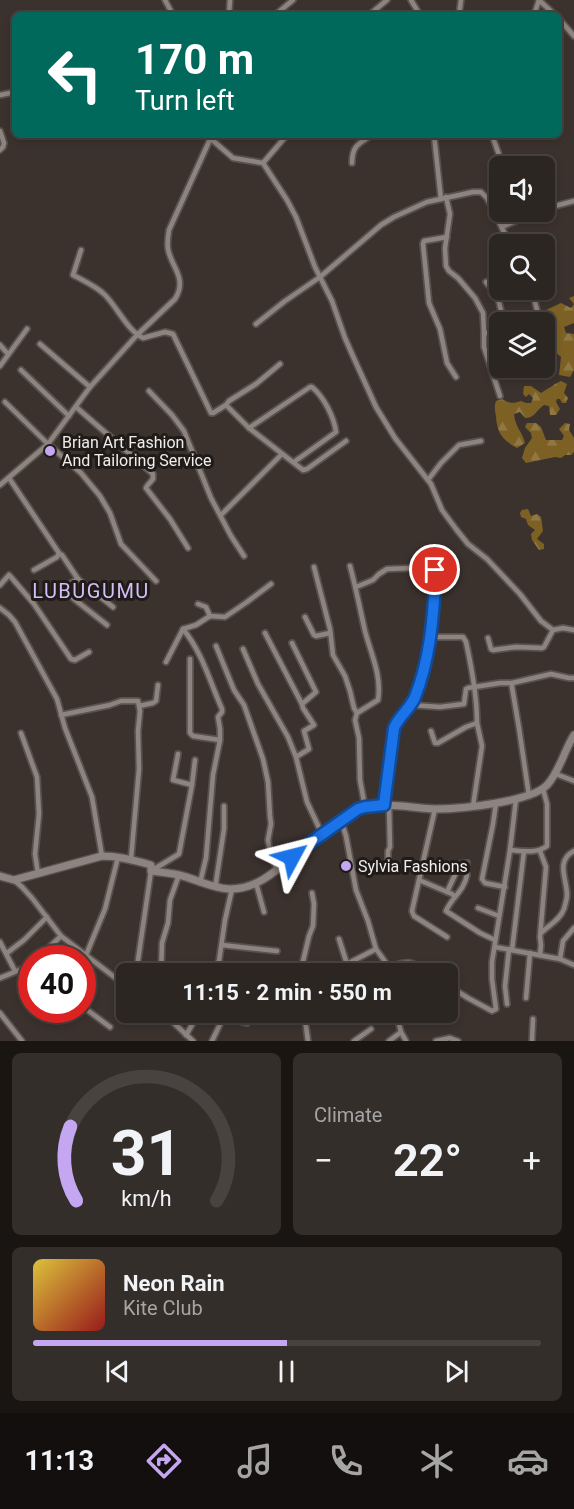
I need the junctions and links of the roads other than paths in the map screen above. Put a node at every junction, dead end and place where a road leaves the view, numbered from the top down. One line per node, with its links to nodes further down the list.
1 (293, 0): 9 (street)
2 (387, 0): 10 (street)
3 (411, 0): 7 (street)
4 (419, 0): 7 (street)
5 (539, 0): 8 (street)
6 (549, 0): 8 (street)
7 (415, 7): 11 (street)
8 (547, 7): 12 (street)
9 (279, 12)
10 (373, 12)
11 (418, 12)
12 (552, 12)
13 (562, 22): 14 (street)
14 (574, 36)
15 (0, 130): 22 (street)
16 (211, 138): 41 (street)
17 (212, 138): 24 (street)
18 (284, 138): 24 (street)
19 (367, 138): 25 (street)
20 (434, 138): 26 (street)
21 (493, 138): 23 (street)
22 (0, 150)
23 (499, 156)
24 (263, 163): 34 (street)
25 (352, 163)
26 (444, 198): 30 (street); 32 (street); 34 (street)
27 (574, 201): 28 (street)
28 (555, 206)
29 (513, 222): 30 (street)
30 (502, 227): 31 (street)
31 (505, 234)
32 (447, 237): 39 (street); 48 (street)
33 (81, 250): 41 (street)
34 (320, 277): 37 (street); 63 (street)
35 (486, 282): 36 (street)
36 (502, 312)
37 (256, 324)
38 (27, 329): 44 (street)
39 (484, 332): 40 (street); 51 (street)
40 (489, 333)
41 (137, 335): 49 (street); 53 (street)
42 (40, 344): 49 (street)
43 (0, 345): 44 (street)
44 (8, 354): 46 (street)
45 (280, 364): 53 (street)
46 (0, 366)
47 (21, 370): 55 (street)
48 (456, 377)
49 (90, 387): 54 (street)
50 (149, 391): 65 (street)
51 (500, 396)
52 (5, 402): 59 (street)
53 (226, 405): 56 (street)
54 (76, 406): 55 (street); 66 (street)
55 (69, 416): 59 (street)
56 (249, 428): 60 (street); 61 (street)
57 (346, 441): 61 (street)
58 (481, 441): 63 (street)
59 (48, 444): 62 (street); 73 (street)
60 (282, 454): 61 (street); 65 (street)
61 (294, 462)
62 (9, 478): 64 (street); 67 (street)
63 (428, 480): 84 (street)
64 (0, 485)
65 (221, 515): 68 (street)
66 (188, 548)
67 (59, 554): 71 (street); 72 (street)
68 (244, 556)
69 (350, 566): 76 (street)
70 (315, 567): 87 (street)
71 (34, 570)
72 (78, 579): 78 (street); 82 (street)
73 (156, 580)
74 (271, 584): 80 (street)
75 (0, 585): 93 (street)
76 (356, 587): 88 (street); 103 (street)
77 (198, 604): 80 (street)
78 (113, 607)
79 (0, 609): 104 (street)
80 (210, 616): 83 (street)
81 (305, 617): 87 (street)
82 (107, 625)
83 (183, 629): 95 (street); 109 (street)
84 (552, 630): 85 (street); 89 (street)
85 (574, 630)
86 (265, 633): 100 (street)
87 (330, 633): 103 (street)
88 (431, 636): 99 (street); 101 (street)
89 (488, 638)
90 (292, 643): 100 (street)
91 (216, 645): 138 (street)
92 (243, 649): 111 (street)
93 (89, 652)
94 (190, 659): 109 (street)
95 (166, 662)
96 (574, 678): 97 (street)
97 (512, 683): 99 (street); 117 (street)
98 (158, 685): 102 (street)
99 (473, 687): 101 (street); 105 (street)
100 (302, 705): 111 (street)
101 (411, 705): 120 (street)
102 (139, 706): 104 (street); 133 (street)
103 (357, 713): 123 (street)
104 (61, 716): 131 (street)
105 (477, 723): 106 (street); 122 (street)
106 (431, 731)
107 (21, 733): 140 (street)
108 (574, 735): 113 (street)
109 (220, 740): 146 (street)
110 (178, 754): 115 (street)
111 (296, 757): 126 (street)
112 (195, 760): 115 (street)
113 (556, 774): 114 (street); 116 (street)
114 (574, 781)
115 (192, 785): 139 (street)
116 (543, 789): 117 (street); 129 (street)
117 (529, 796): 118 (street)
118 (516, 799): 119 (street); 127 (street)
119 (496, 803): 122 (street); 148 (street)
120 (386, 805): 123 (street); 124 (street); 137 (street)
121 (224, 806): 149 (street)
122 (473, 806): 124 (street)
123 (365, 807): 125 (street)
124 (435, 809): 135 (street)
125 (341, 820): 126 (street); 170 (street)
126 (322, 834): 138 (street)
127 (510, 850): 128 (street); 148 (street)
128 (524, 851): 129 (street); 171 (street)
129 (540, 851): 159 (street)
130 (574, 851): 159 (street)
131 (102, 856): 132 (street); 140 (street)
132 (118, 857): 133 (street); 167 (street)
133 (130, 859): 139 (street)
134 (467, 863): 136 (street)
135 (423, 864): 136 (street); 144 (street)
136 (460, 864): 151 (street)
137 (388, 869)
138 (277, 870): 147 (street)
139 (152, 871): 141 (street); 179 (street)
140 (38, 874): 145 (street)
141 (179, 875): 146 (street); 180 (street)
142 (466, 875): 153 (street)
143 (0, 876): 145 (street)
144 (419, 879): 151 (street); 161 (street)
145 (14, 880): 157 (street)
146 (200, 883): 149 (street)
147 (256, 883): 150 (street); 155 (street)
148 (505, 886): 156 (street)
149 (217, 888): 150 (street)
150 (232, 889): 168 (street)
151 (447, 892): 153 (street)
152 (312, 893): 181 (street)
153 (455, 897): 163 (street)
154 (478, 908): 156 (street)
155 (264, 912)
156 (500, 916): 163 (street)
157 (47, 917): 160 (street); 173 (street)
158 (574, 928): 176 (street)
159 (541, 933): 175 (street)
160 (61, 936): 165 (street); 166 (street)
161 (447, 937)
162 (339, 939): 182 (street)
163 (495, 940): 169 (street)
164 (0, 942): 173 (street)
165 (52, 945)
166 (72, 945)
167 (90, 945)
168 (222, 945): 172 (street); 178 (street)
169 (495, 946): 171 (street); 192 (street)
170 (376, 950): 177 (street); 185 (street)
171 (510, 950): 174 (street); 194 (street)
172 (277, 951)
173 (7, 953): 189 (street)
174 (530, 953): 175 (street); 193 (street)
175 (540, 955): 176 (street)
176 (560, 959): 187 (street)
177 (356, 960): 183 (street); 184 (street)
178 (219, 961)
179 (138, 963)
180 (161, 963)
181 (303, 963)
182 (347, 963)
183 (349, 963)
184 (357, 963)
185 (387, 963)
186 (96, 964): 191 (street)
187 (574, 965)
188 (18, 970): 189 (street)
189 (15, 971): 190 (street)
190 (0, 978)
191 (116, 978)
192 (458, 992)
193 (526, 998)
194 (507, 1004)
195 (0, 1014): 207 (street)
196 (96, 1016): 203 (street)
197 (533, 1019): 216 (street)
198 (173, 1023): 206 (street)
199 (193, 1023): 206 (street)
200 (221, 1023): 209 (street)
201 (306, 1023): 210 (street)
202 (399, 1023): 205 (street)
203 (110, 1027)
204 (371, 1029): 211 (street)
205 (401, 1032): 212 (street); 213 (street)
206 (186, 1035): 208 (street)
207 (22, 1041)
208 (193, 1041)
209 (212, 1041)
210 (308, 1041)
211 (354, 1041)
212 (389, 1041)
213 (406, 1041)
214 (436, 1041): 215 (street)
215 (458, 1041)
216 (532, 1041)

